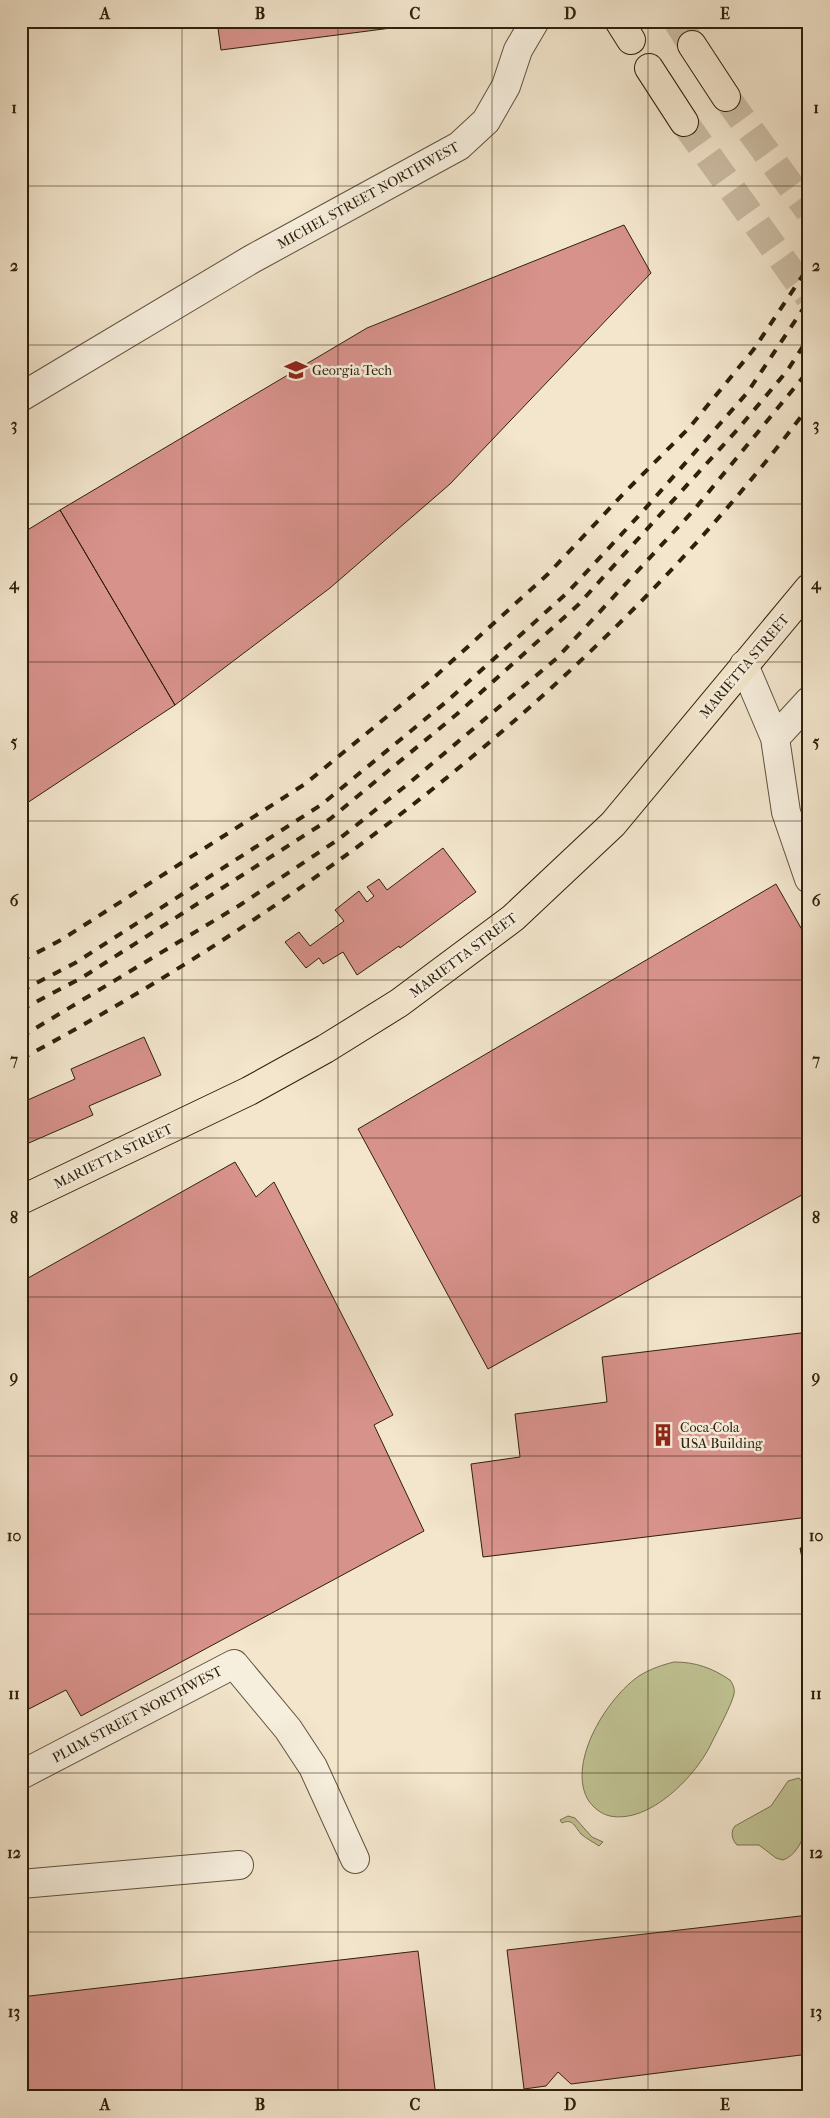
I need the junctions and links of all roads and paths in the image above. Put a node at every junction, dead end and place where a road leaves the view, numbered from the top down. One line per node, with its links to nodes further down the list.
1 (535, 21): 6 (lane, MICHEL STREET NORTHWEST)
2 (692, 45): 4 (main road)
3 (649, 68): 5 (main road)
4 (726, 97)
5 (684, 122)
6 (21, 397)
7 (809, 588): 8 (main road, MARIETTA STREET)
8 (744, 665): 10 (lane); 12 (main road, MARIETTA STREET)
9 (809, 701): 10 (lane)
10 (775, 738): 11 (lane)
11 (809, 879)
12 (21, 1200)
13 (21, 1775): 14 (lane, PLUM STREET NORTHWEST)
14 (355, 1860)
15 (239, 1865): 16 (lane)
16 (21, 1884)

